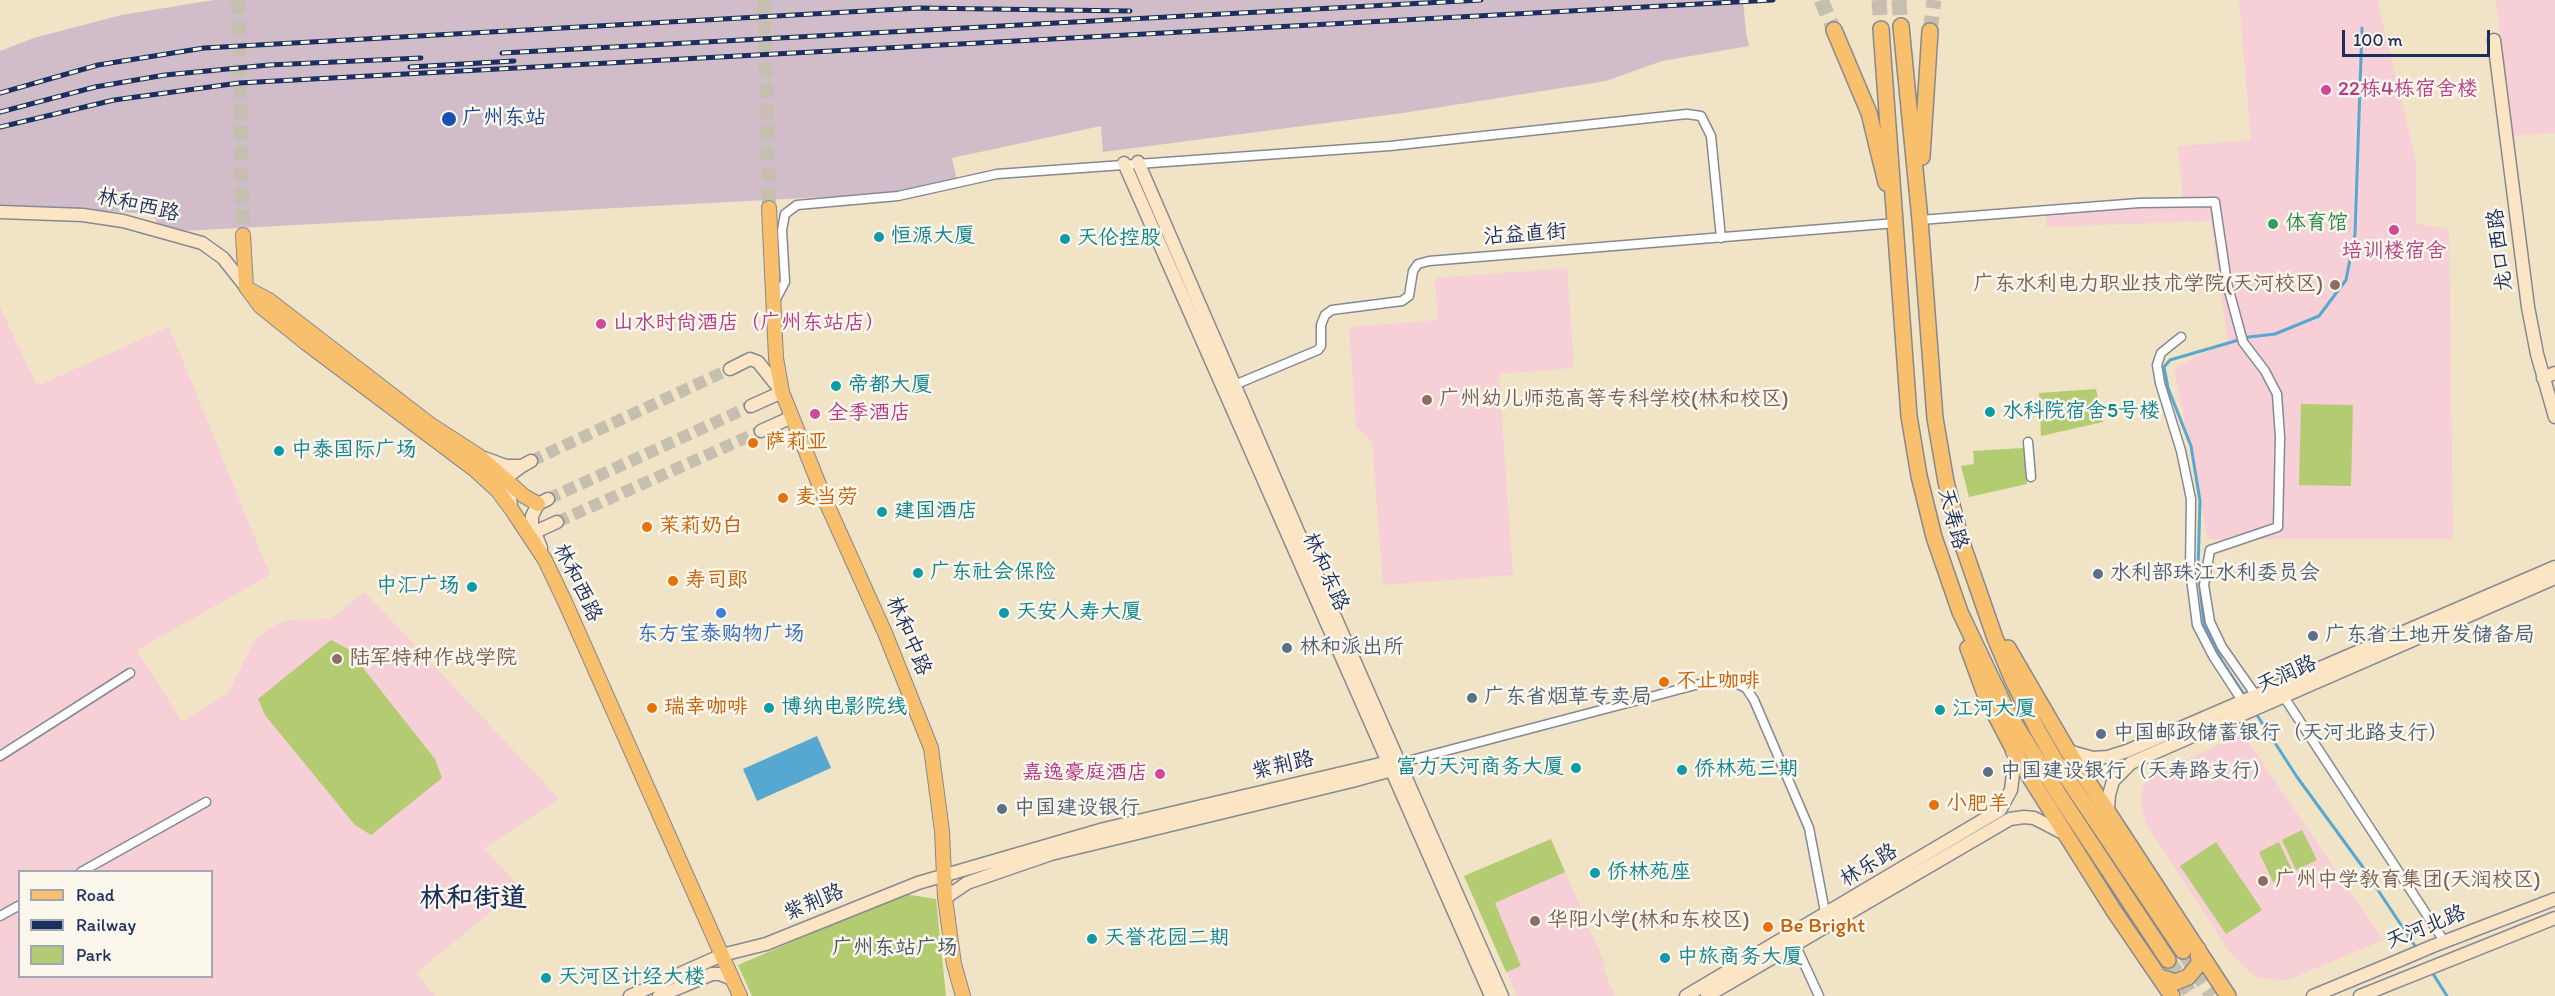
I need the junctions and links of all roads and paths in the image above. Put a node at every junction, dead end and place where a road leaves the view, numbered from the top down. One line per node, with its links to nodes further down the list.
1 (1901, 26): 10 (highway, 天寿路)
2 (1881, 29): 11 (highway, 天寿路)
3 (1834, 30): 11 (highway)
4 (1930, 31): 10 (highway)
5 (2494, 40): 20 (street, 龙口西路)
6 (1138, 162): 7 (street); 13 (street); 21 (street, 林和东路)
7 (1124, 163): 15 (street); 21 (street, 林和东路)
8 (769, 208): 15 (main road, 林和中路)
9 (0, 212): 14 (street, 林和西路)
10 (1920, 220): 17 (highway, 天寿路); 42 (street)
11 (1896, 223): 13 (street, 沾益直街); 18 (highway, 天寿路)
12 (243, 235): 14 (main road)
13 (1720, 238): 21 (street, 沾益直街)
14 (246, 287): 28 (main road, 林和西路); 32 (main road, 林和西路)
15 (774, 304): 22 (main road, 林和中路)
16 (2181, 337): 42 (street)
17 (1930, 354): 18 (highway); 38 (highway, 天寿路)
18 (1905, 356): 39 (highway, 天寿路)
19 (730, 369): 22 (street)
20 (2549, 375): 25 (street, 龙口西路)
21 (1229, 388): 46 (street, 林和东路)
22 (782, 392): 23 (street); 24 (main road, 林和中路)
23 (751, 406)
24 (792, 417): 26 (street); 51 (main road, 林和中路)
25 (2555, 417)
26 (761, 431)
27 (2028, 442): 29 (street)
28 (478, 456): 30 (main road, 林和西路); 30 (street)
29 (2031, 477)
30 (508, 482): 31 (main road, 林和西路); 32 (street)
31 (543, 501): 34 (street)
32 (512, 510): 35 (main road, 林和西路)
33 (558, 522): 34 (street)
34 (535, 532): 35 (street)
35 (545, 560): 61 (main road, 林和西路)
36 (2555, 567): 42 (street, 天润路)
37 (2555, 578): 41 (street, 天润路)
38 (1986, 609): 44 (highway); 60 (highway, 天寿路)
39 (1960, 612): 43 (highway); 62 (highway, 天寿路)
40 (130, 673): 45 (street)
41 (2284, 697): 42 (street, 天润路); 59 (street)
42 (2252, 704): 44 (street, 天润路); 48 (street, 天润路)
43 (2004, 734): 49 (highway); 57 (street, 林乐路)
44 (2068, 751): 48 (highway)
45 (0, 756)
46 (1394, 765): 51 (street, 紫荆路); 52 (street, 紫荆路); 57 (street); 70 (street, 林和东路); 71 (street, 林和东路)
47 (206, 802): 50 (street)
48 (2114, 824): 60 (highway)
49 (2066, 835): 57 (street, 林乐路); 63 (highway)
50 (85, 870)
51 (946, 877): 52 (main road, 林和中路); 61 (street, 紫荆路)
52 (945, 898): 69 (main road, 林和中路)
53 (2555, 899): 59 (street, 天河北路)
54 (18, 906): 55 (street)
55 (0, 916)
56 (2555, 918): 78 (street, 天河北路)
57 (1827, 920): 58 (street, 林乐路); 72 (street, 林乐路)
58 (1795, 944): 73 (street, 林乐路); 74 (street)
59 (2439, 944): 77 (street, 天河北路, bridge)
60 (2190, 950): 63 (highway); 65 (highway)
61 (722, 955): 64 (main road, 林和西路); 66 (street, 紫荆路)
62 (2168, 960)
63 (2159, 977): 75 (highway)
64 (732, 979): 67 (street); 68 (main road, 林和西路)
65 (2224, 991): 76 (street)
66 (630, 996)
67 (659, 996)
68 (740, 996)
69 (963, 996)
70 (1491, 996)
71 (1502, 996)
72 (1686, 996)
73 (1708, 996)
74 (1819, 996)
75 (2171, 996)
76 (2237, 996)
77 (2313, 996)
78 (2360, 996)

